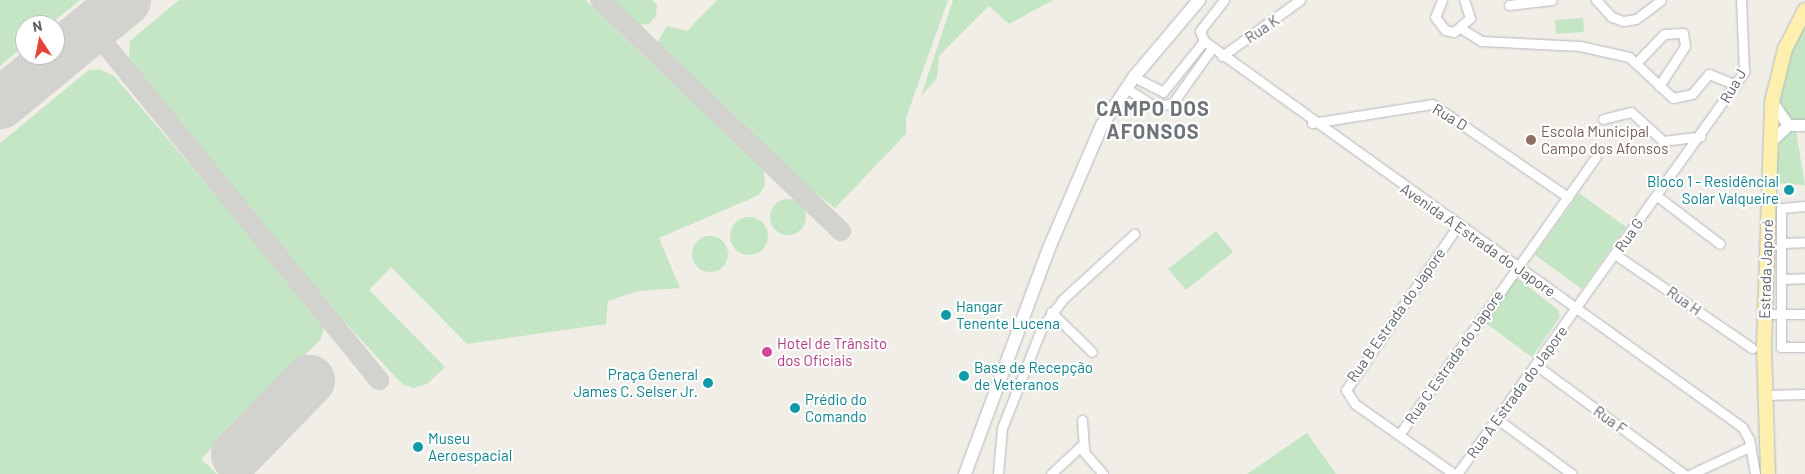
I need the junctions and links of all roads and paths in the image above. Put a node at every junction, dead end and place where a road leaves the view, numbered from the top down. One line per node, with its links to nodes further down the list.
1 (1199, 0): 19 (main road)
2 (1224, 0): 13 (street)
3 (1300, 0): 15 (street, Rua K)
4 (1442, 0): 12 (street)
5 (1464, 0): 12 (street)
6 (1552, 0): 10 (street)
7 (1596, 0): 8 (street)
8 (1661, 0)
9 (1741, 0): 20 (street, Rua J)
10 (1509, 5)
11 (1805, 10): 24 (main road, Estrada Japoré)
12 (1462, 29): 16 (street)
13 (1202, 40): 14 (street, Avenida A Estrada do Japore); 17 (street)
14 (1212, 48): 15 (street, Avenida A Estrada do Japore); 18 (street)
15 (1222, 56): 27 (street, Avenida A Estrada do Japore)
16 (1638, 61): 21 (street); 21 (street)
17 (1188, 62): 18 (street); 23 (street)
18 (1198, 69): 25 (street)
19 (1134, 77): 22 (main road); 23 (street)
20 (1736, 85): 21 (street); 30 (street, Rua J)
21 (1659, 86)
22 (1126, 88): 25 (street); 61 (main road)
23 (1163, 92): 25 (street)
24 (1772, 102): 28 (street); 31 (main road, Estrada Japoré)
25 (1166, 106)
26 (1603, 119): 30 (street)
27 (1312, 123): 33 (street, Rua D); 36 (street, Avenida A Estrada do Japore)
28 (1788, 125): 29 (street); 31 (street)
29 (1805, 125)
30 (1701, 136): 34 (street, Rua G)
31 (1770, 142): 47 (main road, Estrada Japoré)
32 (1596, 157): 33 (street, Rua C Estrada do Japore)
33 (1568, 196): 42 (street, Rua C Estrada do Japore)
34 (1657, 196): 39 (street); 41 (street, Rua G)
35 (1805, 206): 40 (street)
36 (1458, 225): 42 (street, Avenida A Estrada do Japore); 58 (street, Rua B Estrada do Japore)
37 (1134, 234): 46 (street)
38 (1805, 242): 40 (street)
39 (1720, 244)
40 (1781, 244): 44 (street)
41 (1616, 255): 45 (street, Rua G); 51 (street, Rua H)
42 (1517, 268): 45 (street, Avenida A Estrada do Japore); 58 (street, Rua C Estrada do Japore)
43 (1805, 278): 44 (street)
44 (1781, 279): 48 (street)
45 (1577, 310): 53 (street, Rua A Estrada do Japore); 60 (street, Avenida A Estrada do Japore)
46 (1051, 312): 52 (street); 62 (street)
47 (1765, 314): 48 (street); 55 (main road, Estrada Japoré)
48 (1781, 314): 49 (street); 50 (street)
49 (1805, 314)
50 (1805, 347)
51 (1752, 348)
52 (1092, 352)
53 (1536, 365): 56 (street, Rua A Estrada do Japore); 67 (street, Rua F)
54 (1805, 394): 55 (street)
55 (1765, 395): 70 (main road, Estrada Japoré)
56 (1496, 418): 65 (street, Rua A Estrada do Japore); 66 (street)
57 (1082, 420): 59 (street)
58 (1399, 435): 65 (street, Rua B Estrada do Japore)
59 (1082, 445): 63 (street); 64 (street)
60 (1751, 446): 68 (street); 69 (street)
61 (965, 474)
62 (998, 474)
63 (1051, 474)
64 (1103, 474)
65 (1455, 474)
66 (1572, 474)
67 (1684, 474)
68 (1691, 474)
69 (1755, 474)
70 (1768, 474)

